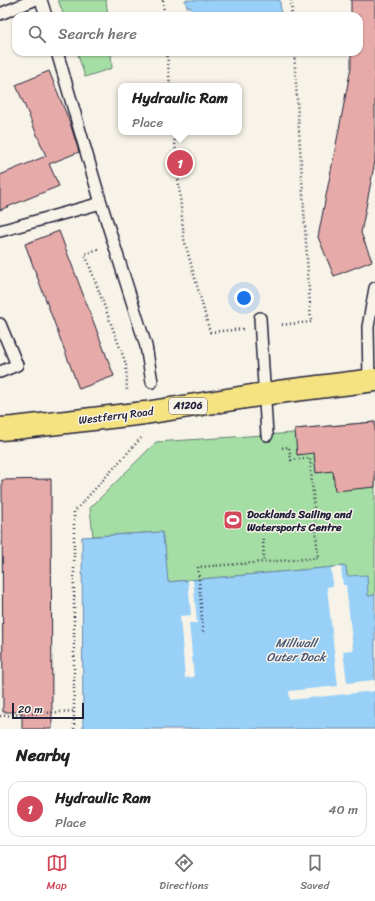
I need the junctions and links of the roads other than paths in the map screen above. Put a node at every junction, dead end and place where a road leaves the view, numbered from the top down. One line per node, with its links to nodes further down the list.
1 (34, 0): 4 (lane)
2 (41, 0): 3 (lane)
3 (45, 12)
4 (0, 14)
5 (58, 56): 6 (lane)
6 (102, 203): 7 (lane); 13 (lane)
7 (0, 231)
8 (375, 288): 12 (lane)
9 (260, 318): 14 (lane)
10 (0, 324): 11 (lane)
11 (0, 372)
12 (372, 380): 14 (main road, Westferry Road / A1206)
13 (152, 382)
14 (265, 395): 15 (main road, Westferry Road / A1206); 16 (lane)
15 (0, 429)
16 (267, 435)

